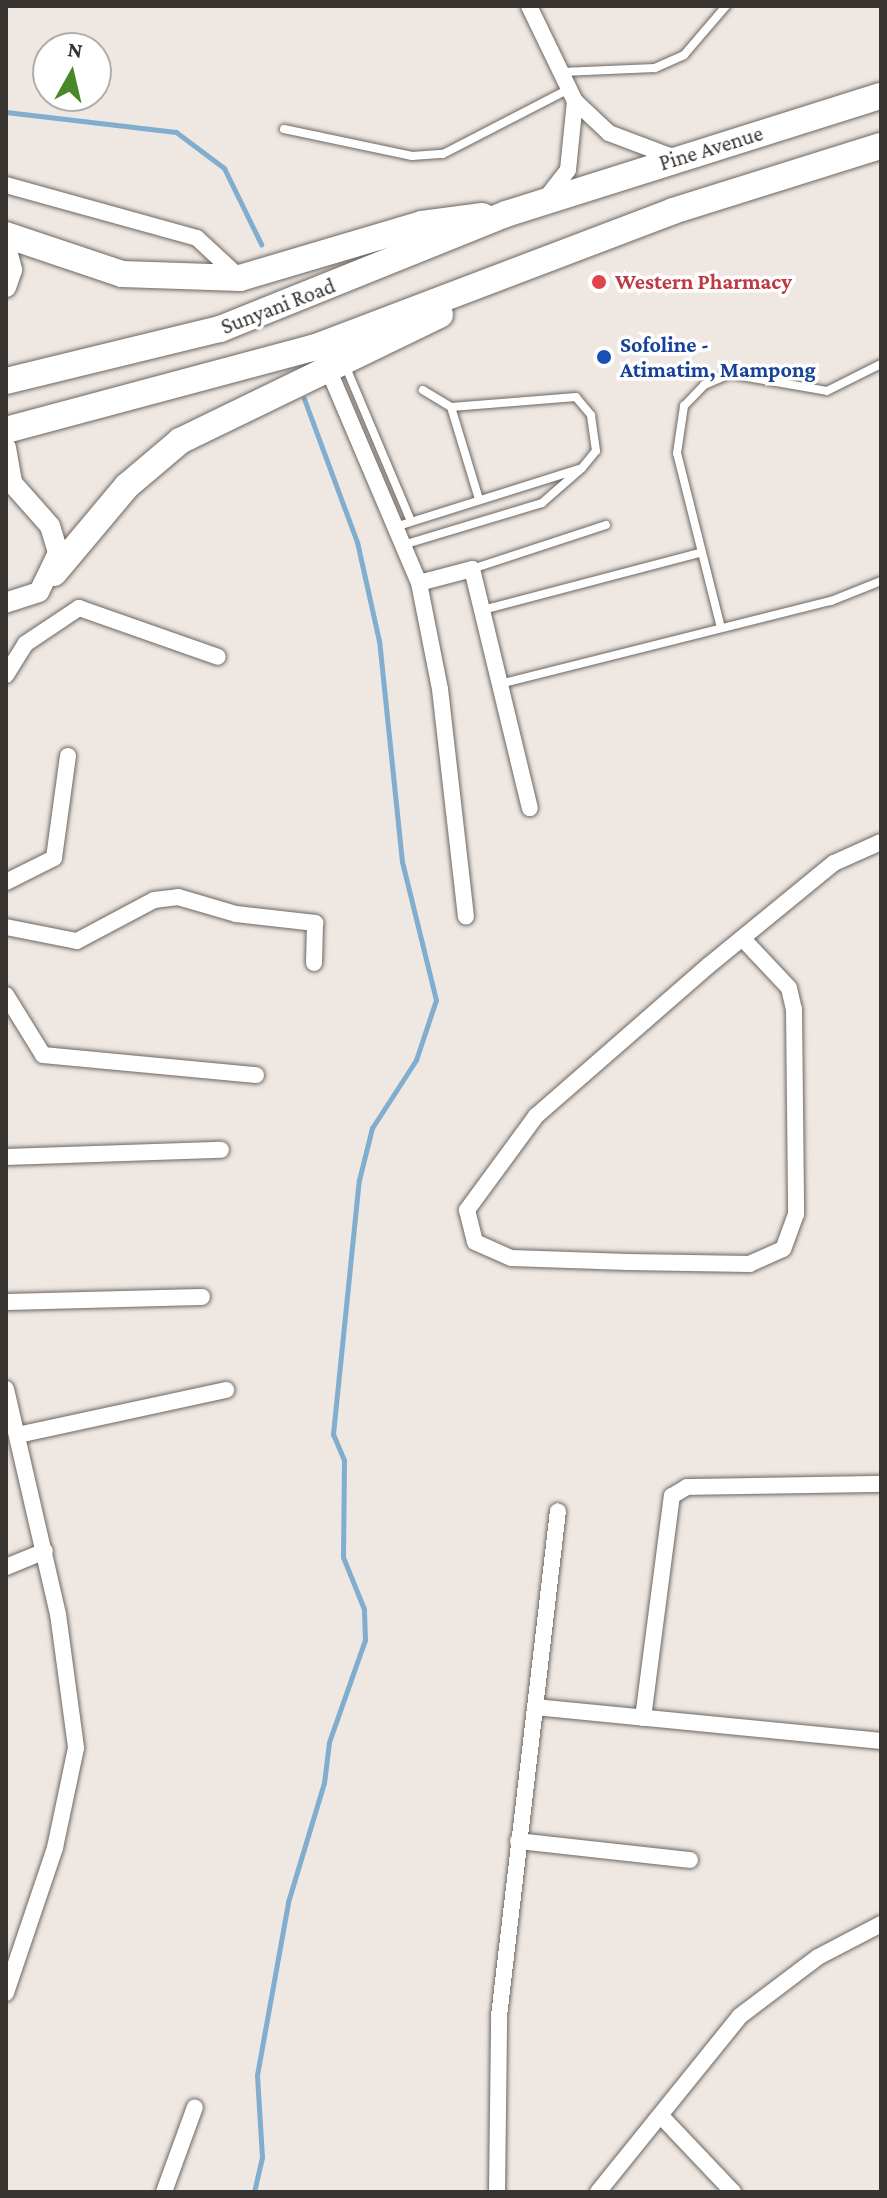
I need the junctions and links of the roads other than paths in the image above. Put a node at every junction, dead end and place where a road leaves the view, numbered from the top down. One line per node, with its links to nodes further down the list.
1 (529, 6): 3 (street)
2 (726, 6): 3 (lane)
3 (561, 72): 4 (street)
4 (572, 95): 6 (lane); 8 (street); 10 (street)
5 (881, 96): 8 (main road, Pine Avenue)
6 (284, 129)
7 (881, 146): 14 (main road)
8 (675, 158): 10 (main road, Pine Avenue)
9 (6, 185): 15 (street)
10 (542, 203): 11 (main road, Sunyani Road)
11 (506, 214): 15 (main road); 19 (main road, Sunyani Road)
12 (6, 235): 15 (main road)
13 (6, 247): 16 (street)
14 (540, 263): 18 (main road); 22 (main road)
15 (240, 278)
16 (6, 287)
17 (881, 364): 29 (lane)
18 (337, 368): 26 (street); 31 (main road)
19 (6, 381)
20 (423, 390): 21 (lane)
21 (451, 407): 24 (lane); 25 (lane)
22 (6, 430)
23 (6, 448): 31 (street)
24 (582, 468): 25 (lane); 28 (lane)
25 (479, 499): 26 (lane)
26 (403, 524): 28 (street)
27 (606, 525): 30 (lane)
28 (403, 545): 33 (street)
29 (699, 553): 35 (lane); 36 (lane)
30 (472, 569): 33 (street); 35 (street)
31 (54, 573): 34 (street)
32 (881, 581): 36 (lane)
33 (419, 583): 44 (street)
34 (6, 603)
35 (486, 609): 39 (street)
36 (721, 628): 39 (lane)
37 (218, 657): 38 (street)
38 (6, 675)
39 (499, 684): 41 (street)
40 (68, 756): 43 (street)
41 (530, 808)
42 (881, 842): 46 (street)
43 (6, 882)
44 (466, 917)
45 (6, 927): 47 (street)
46 (743, 939): 46 (street)
47 (314, 963)
48 (6, 995): 49 (street)
49 (256, 1075)
50 (221, 1150): 51 (street)
51 (6, 1157)
52 (202, 1297): 53 (street)
53 (6, 1302)
54 (6, 1389): 56 (street)
55 (226, 1390): 56 (street)
56 (18, 1435): 59 (street)
57 (881, 1484): 62 (street)
58 (558, 1511): 61 (street)
59 (45, 1551): 60 (street); 67 (street)
60 (6, 1567)
61 (535, 1707): 62 (street); 64 (street)
62 (643, 1718): 63 (street)
63 (881, 1741)
64 (518, 1841): 65 (street); 71 (street)
65 (690, 1860)
66 (881, 1924): 69 (street)
67 (6, 1993)
68 (195, 2107): 70 (street)
69 (661, 2116): 72 (street); 73 (street)
70 (164, 2192)
71 (497, 2192)
72 (598, 2192)
73 (733, 2192)

